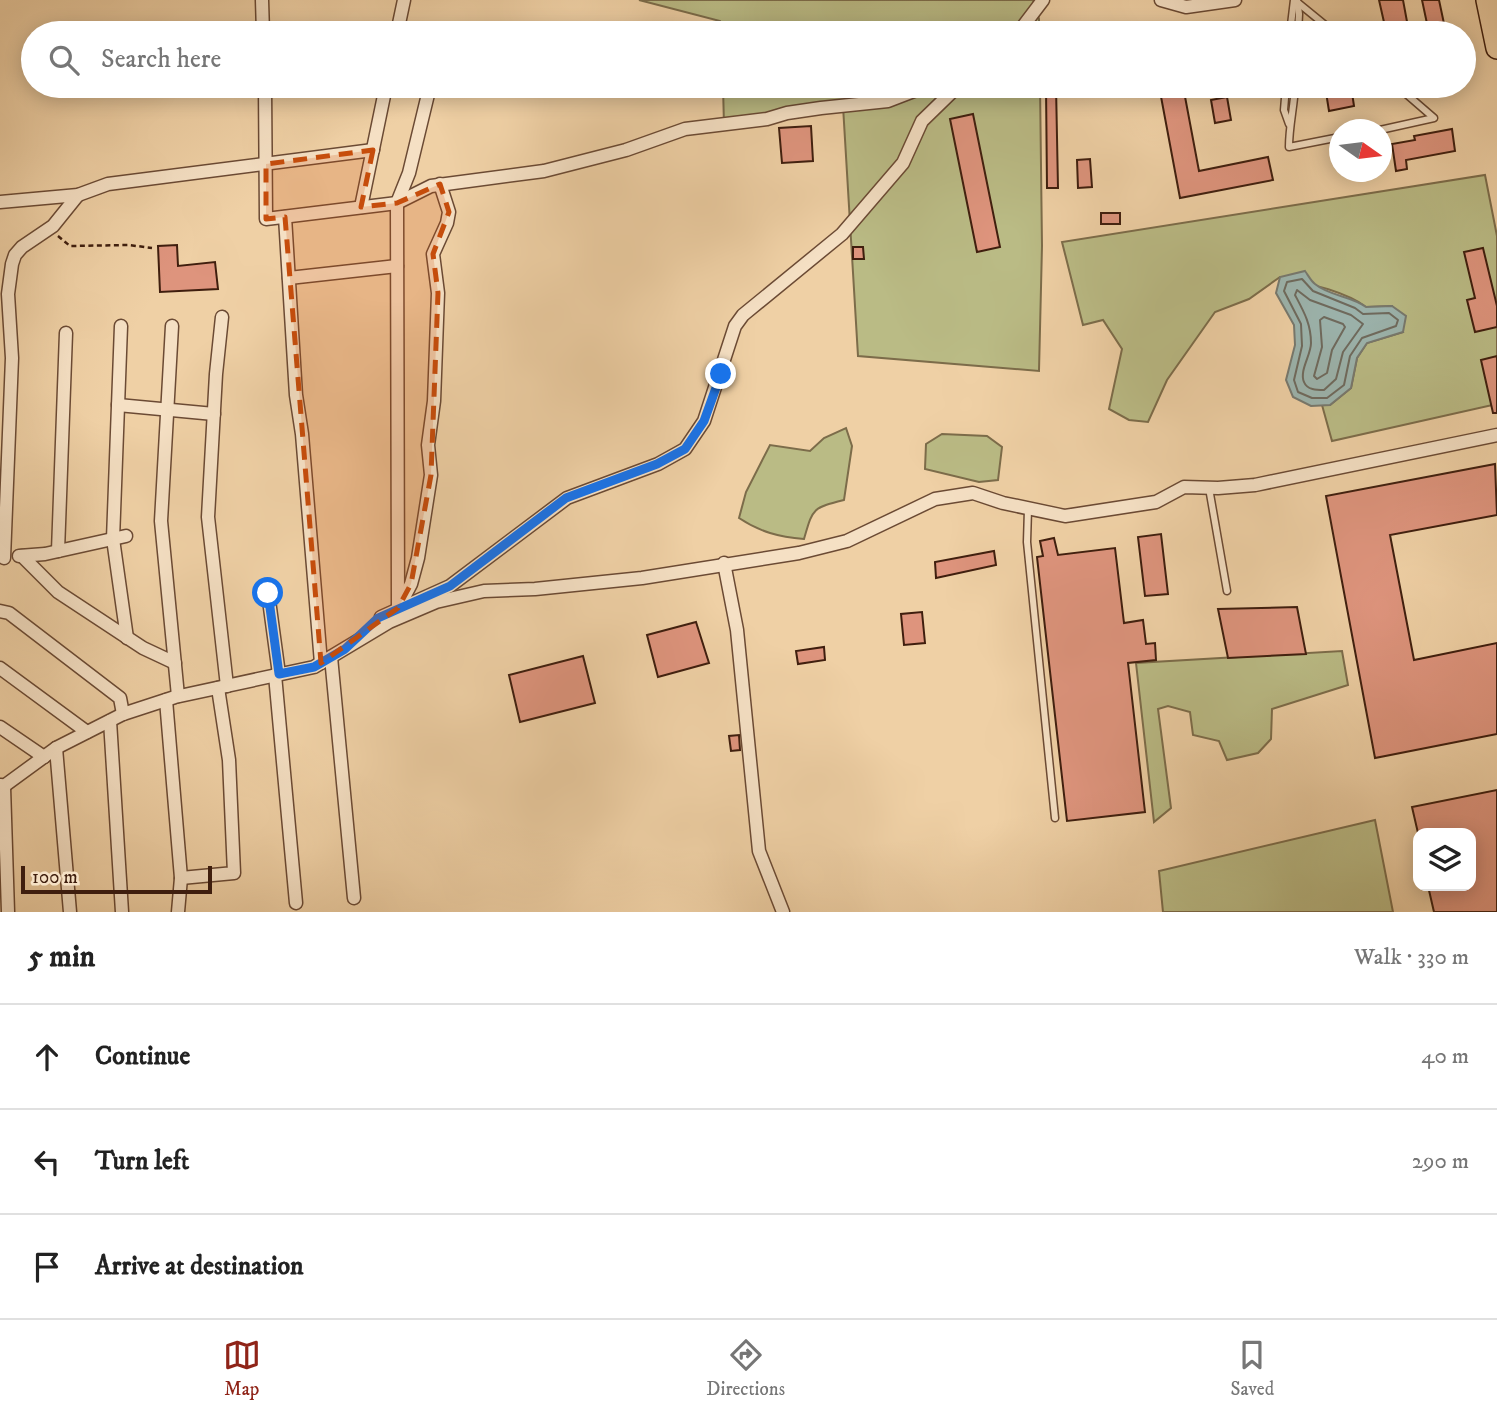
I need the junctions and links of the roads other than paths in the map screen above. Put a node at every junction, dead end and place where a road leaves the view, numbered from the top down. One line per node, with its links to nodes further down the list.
1 (262, 0): 8 (street)
2 (404, 0): 9 (street)
3 (1043, 0): 10 (street)
4 (1161, 0): 5 (street)
5 (1235, 0)
6 (1487, 0): 14 (highway)
7 (1296, 1): 11 (lane); 12 (lane); 13 (lane)
8 (263, 21)
9 (400, 21)
10 (1027, 21)
11 (1292, 21)
12 (1299, 21)
13 (1320, 21)
14 (1497, 48)
15 (265, 98): 27 (street)
16 (384, 98): 26 (street)
17 (427, 98): 31 (street)
18 (896, 98): 28 (street)
19 (946, 98): 54 (street)
20 (1285, 98): 23 (lane)
21 (1295, 98): 23 (lane)
22 (1411, 98): 24 (lane)
23 (1289, 124): 25 (lane)
24 (1392, 127)
25 (1329, 139)
26 (373, 150): 27 (street); 32 (street)
27 (266, 164): 29 (street); 33 (street)
28 (440, 184): 31 (street); 54 (street)
29 (78, 195): 30 (street); 49 (street)
30 (0, 202)
31 (397, 203): 32 (street); 34 (street)
32 (361, 207): 33 (street)
33 (285, 217): 35 (street)
34 (397, 266): 35 (street); 54 (street)
35 (289, 278): 58 (street)
36 (222, 317): 42 (street)
37 (121, 326): 40 (street)
38 (172, 326): 41 (street)
39 (66, 333): 48 (street)
40 (118, 405): 41 (street); 47 (street)
41 (167, 410): 42 (street); 59 (street)
42 (214, 414): 62 (street)
43 (1497, 435): 44 (street)
44 (1209, 488): 45 (street); 52 (lane)
45 (1028, 509): 51 (street); 71 (lane)
46 (126, 536): 47 (street)
47 (113, 539): 48 (street); 56 (street)
48 (58, 551): 50 (street)
49 (2, 553): 50 (street)
50 (22, 556): 56 (street)
51 (724, 563): 57 (street); 79 (street)
52 (1227, 591)
53 (268, 593): 61 (street)
54 (398, 608): 57 (street)
55 (0, 611): 64 (street)
56 (128, 638): 59 (street)
57 (345, 649): 58 (street)
58 (326, 660): 61 (street); 73 (street)
59 (175, 663): 63 (street)
60 (0, 668): 67 (street)
61 (277, 675): 62 (street); 74 (street)
62 (223, 687): 63 (street); 72 (street)
63 (172, 698): 64 (street); 72 (street)
64 (123, 714): 65 (street)
65 (110, 721): 67 (street); 77 (street)
66 (0, 727): 69 (street)
67 (87, 732): 68 (street)
68 (56, 748): 69 (street); 76 (street)
69 (44, 757): 70 (street)
70 (1, 787): 75 (street)
71 (1055, 818)
72 (181, 878): 78 (street)
73 (354, 898)
74 (296, 904)
75 (8, 912)
76 (70, 912)
77 (122, 912)
78 (178, 912)
79 (783, 912)

